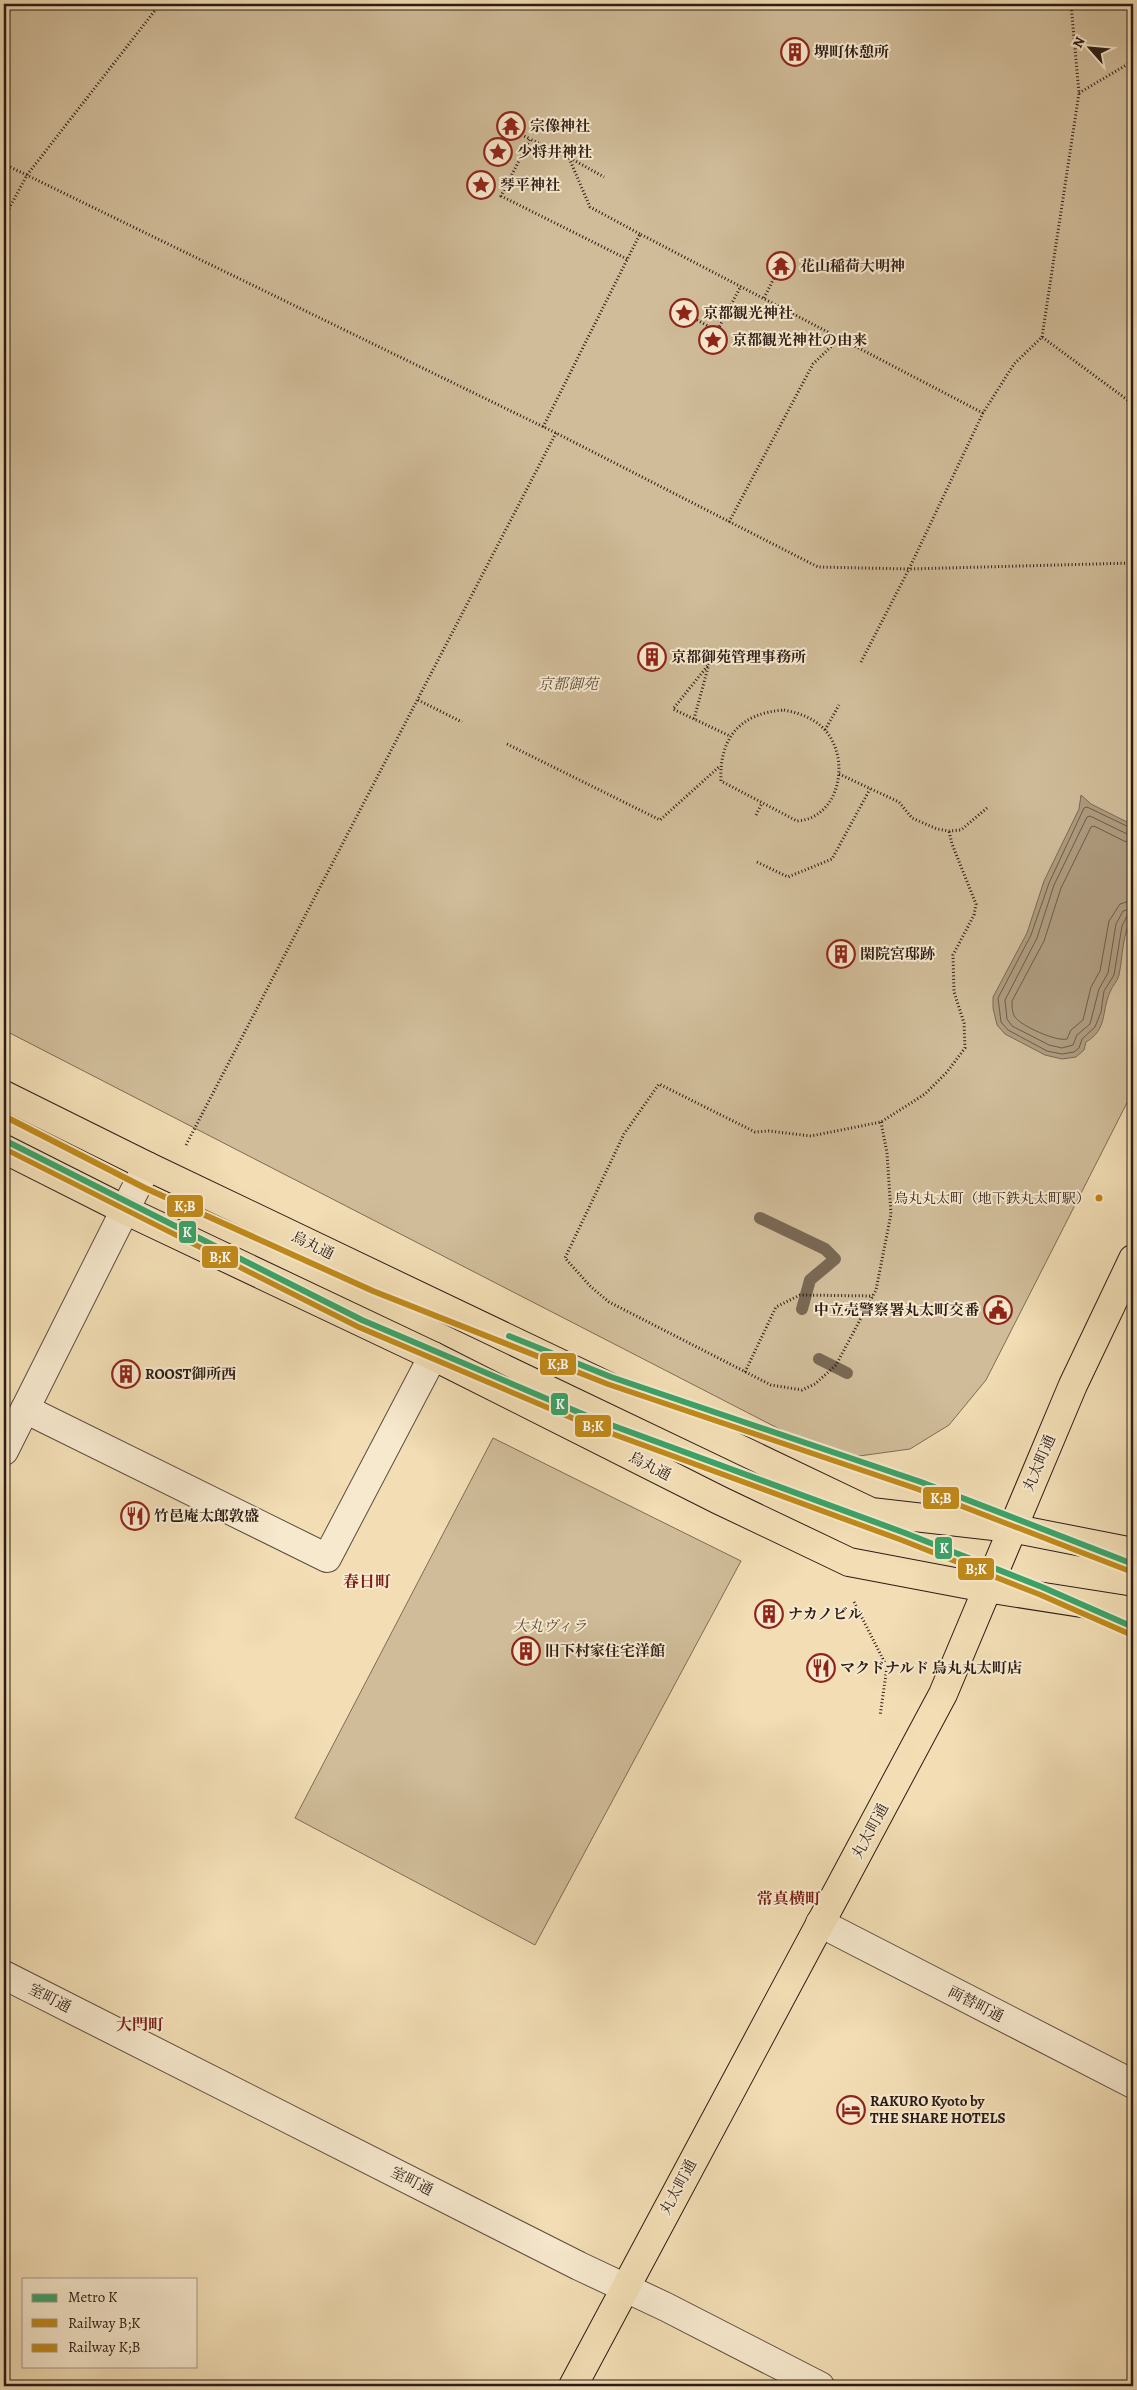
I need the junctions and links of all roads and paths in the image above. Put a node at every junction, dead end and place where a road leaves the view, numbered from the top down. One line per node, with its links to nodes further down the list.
1 (160, 4): 9 (path)
2 (1071, 4): 4 (path)
3 (1133, 61): 4 (path)
4 (1080, 93): 18 (path)
5 (518, 133): 6 (path)
6 (530, 139): 7 (path); 13 (path)
7 (569, 158): 10 (path); 12 (path)
8 (4, 164): 9 (path)
9 (27, 175): 11 (path); 22 (path)
10 (604, 177)
11 (4, 218)
12 (640, 234): 13 (path); 15 (path)
13 (627, 259): 22 (path)
14 (775, 276): 16 (path)
15 (741, 286): 16 (path); 17 (path)
16 (764, 298): 19 (path)
17 (697, 320)
18 (1042, 337): 20 (path); 21 (path)
19 (840, 338): 21 (path); 24 (path)
20 (1133, 404)
21 (983, 413): 26 (path)
22 (542, 427): 23 (path)
23 (556, 433): 24 (path); 28 (path)
24 (730, 522): 26 (path)
25 (1133, 564): 26 (path)
26 (909, 569): 27 (path)
27 (861, 662)
28 (418, 700): 31 (path); 46 (path)
29 (839, 705): 32 (path)
30 (694, 719): 30 (path); 33 (path)
31 (462, 722)
32 (826, 730): 33 (path); 36 (path)
33 (730, 736): 35 (path)
34 (507, 744): 35 (path)
35 (720, 766): 38 (path)
36 (839, 774): 37 (path); 38 (path)
37 (870, 788): 41 (path); 42 (path)
38 (762, 803): 40 (path)
39 (987, 808): 41 (path)
40 (756, 816)
41 (949, 831): 44 (path)
42 (757, 862)
43 (4, 1095): 47 (main road, 烏丸通)
44 (881, 1122): 50 (path); 52 (path)
45 (4, 1149): 48 (main road, 烏丸通)
46 (183, 1150)
47 (147, 1166): 48 (street); 55 (main road, 烏丸通)
48 (125, 1210): 51 (main road, 烏丸通); 53 (street)
49 (1133, 1259): 55 (main road, 丸太町通)
50 (873, 1296): 52 (path); 52 (path)
51 (433, 1356): 53 (street); 57 (main road, 烏丸通)
52 (746, 1372)
53 (25, 1409): 54 (street)
54 (4, 1451)
55 (1011, 1528): 56 (main road, 烏丸通); 57 (main road, 丸太町通)
56 (1133, 1552)
57 (986, 1588): 59 (main road, 烏丸通); 61 (main road, 丸太町通)
58 (854, 1602): 60 (path)
59 (1133, 1611)
60 (880, 1716)
61 (820, 1923): 63 (street, 両替町通); 64 (main road, 丸太町通)
62 (4, 1975): 64 (street, 室町通)
63 (1133, 2084)
64 (624, 2287): 65 (main road, 丸太町通); 66 (street, 室町通)
65 (573, 2386)
66 (820, 2386)

